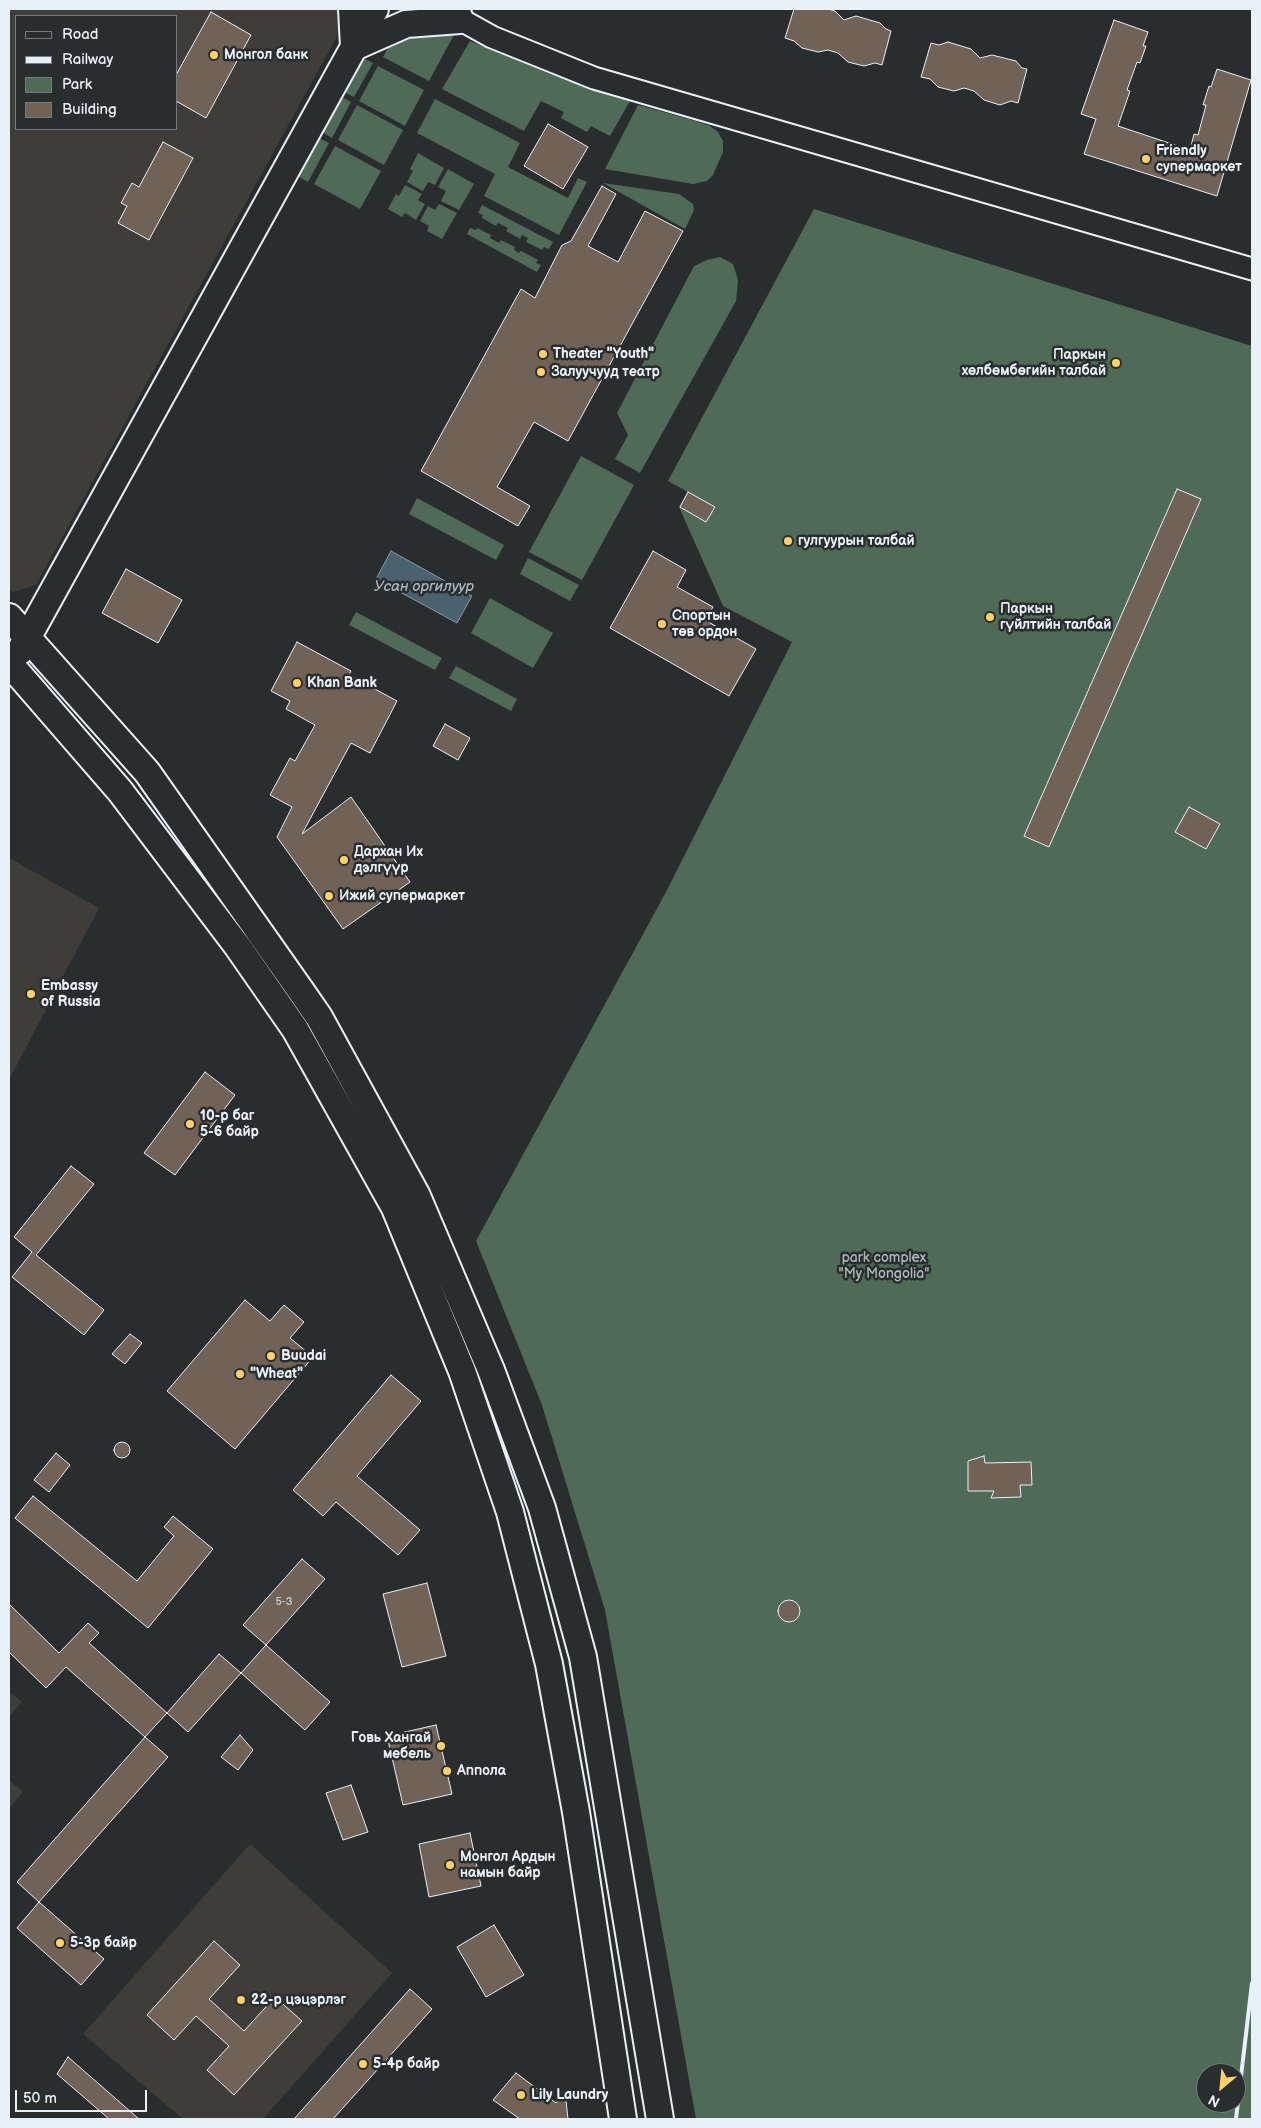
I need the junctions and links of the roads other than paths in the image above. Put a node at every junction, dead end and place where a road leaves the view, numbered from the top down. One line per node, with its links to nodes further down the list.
1 (352, 9): 4 (main road)
2 (375, 9): 4 (main road)
3 (452, 13): 4 (main road); 5 (street)
4 (354, 47): 7 (main road)
5 (1252, 269)
6 (9, 618): 7 (main road)
7 (26, 638): 8 (main road); 10 (main road)
8 (10, 667): 9 (main road)
9 (624, 2119)
10 (660, 2119)

